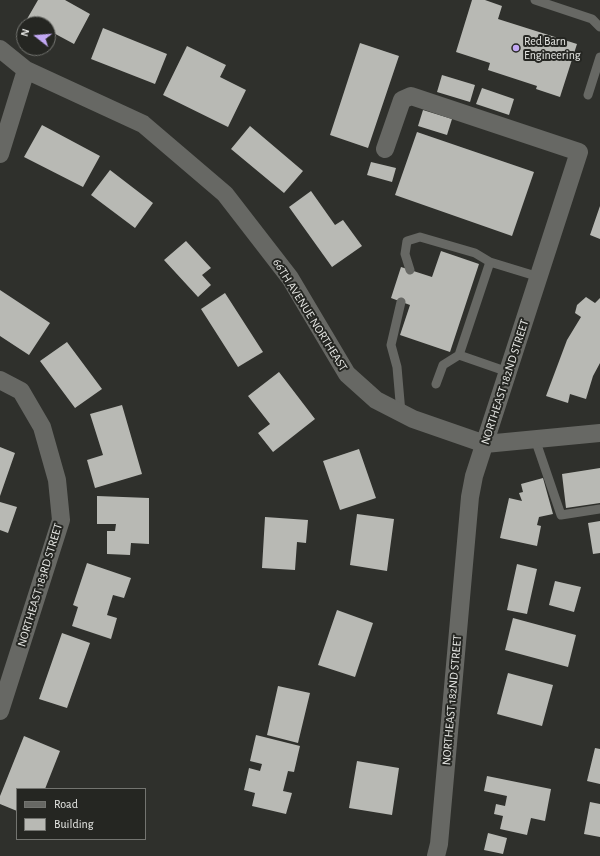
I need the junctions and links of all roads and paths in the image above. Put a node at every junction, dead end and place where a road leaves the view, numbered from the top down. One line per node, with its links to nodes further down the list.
1 (535, 0): 2 (lane)
2 (600, 27)
3 (0, 49): 5 (street, 66TH AVENUE NORTHEAST)
4 (600, 56): 6 (lane)
5 (26, 70): 8 (street); 17 (street, 66TH AVENUE NORTHEAST)
6 (588, 95)
7 (385, 149): 11 (street, NORTHEAST 182ND STREET)
8 (0, 154)
9 (490, 262): 10 (lane); 11 (lane); 13 (lane)
10 (410, 270)
11 (539, 277): 14 (street, NORTHEAST 182ND STREET)
12 (401, 302): 17 (lane)
13 (459, 355): 14 (lane); 16 (lane)
14 (508, 372): 20 (street, NORTHEAST 182ND STREET)
15 (0, 380): 22 (street, NORTHEAST 183RD STREET)
16 (436, 384)
17 (401, 413): 20 (street, 66TH AVENUE NORTHEAST)
18 (600, 433): 19 (street)
19 (535, 439): 20 (street); 21 (lane)
20 (485, 444): 23 (street, NORTHEAST 182ND STREET)
21 (600, 509)
22 (0, 711)
23 (436, 856)

